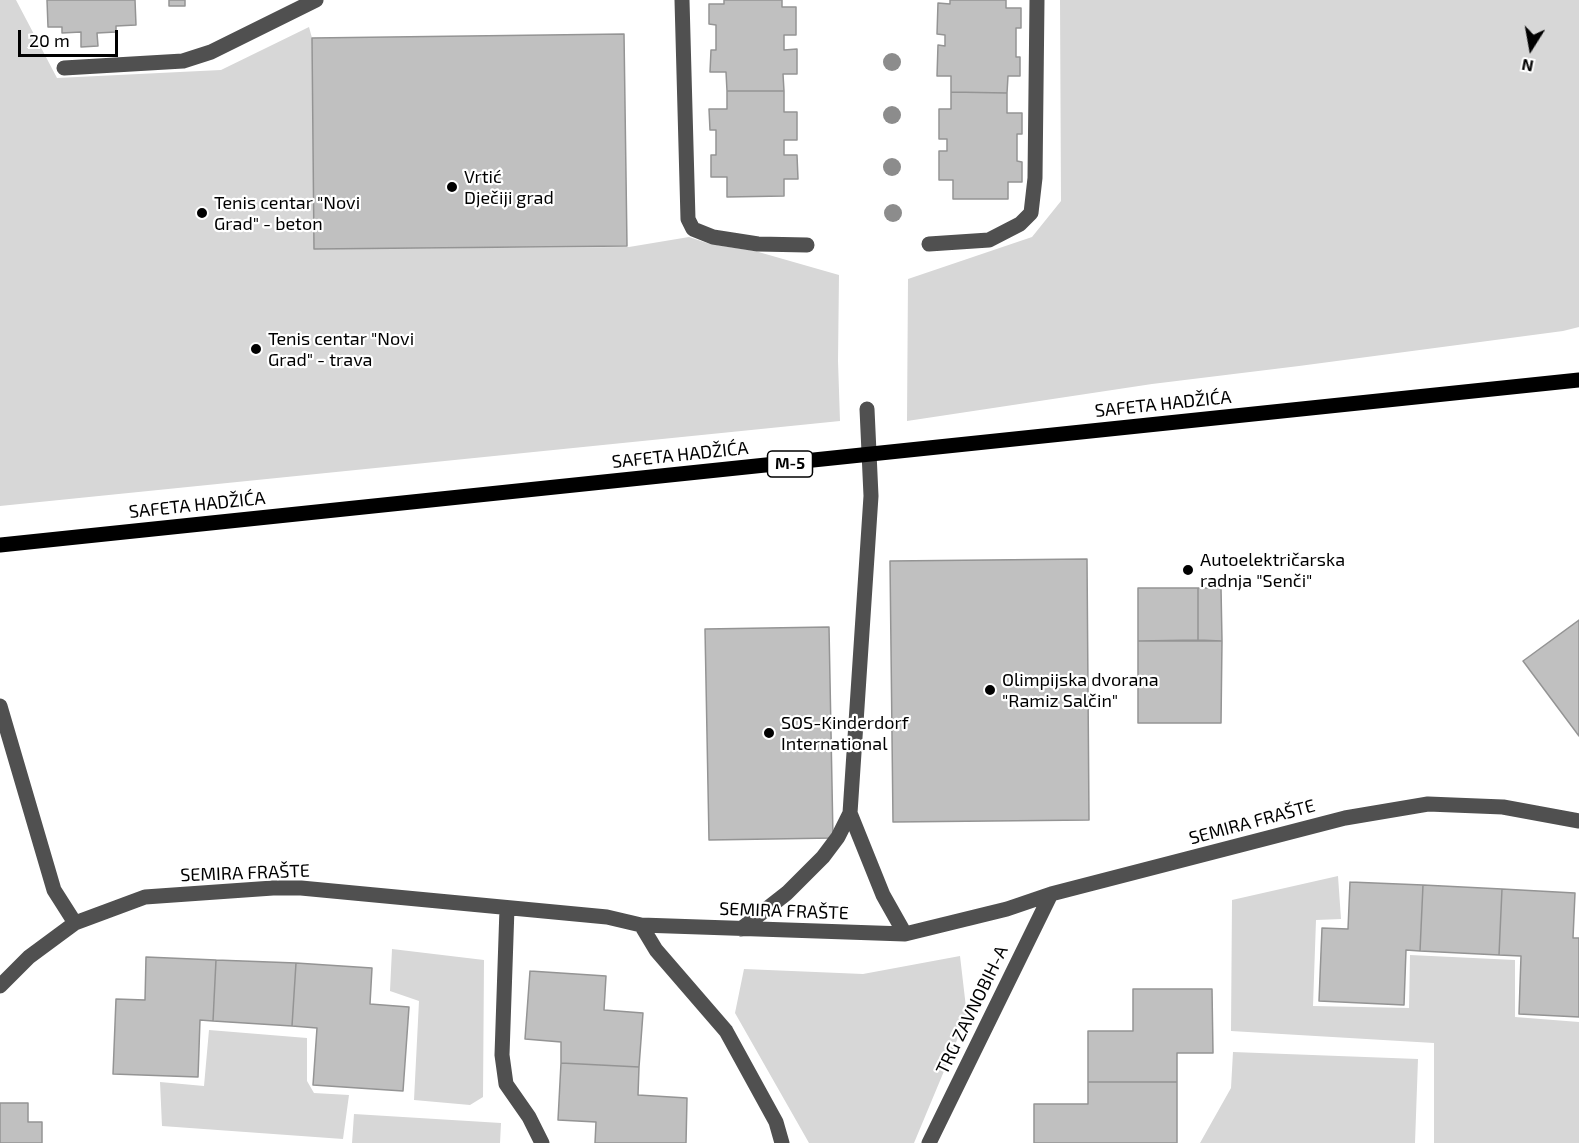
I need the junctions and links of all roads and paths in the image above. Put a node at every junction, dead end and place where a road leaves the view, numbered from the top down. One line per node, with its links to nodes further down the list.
1 (316, 0): 4 (street)
2 (682, 0): 6 (street)
3 (1037, 0): 5 (street)
4 (64, 68)
5 (929, 244)
6 (807, 245)
7 (1579, 380): 9 (main road, SAFETA HADŽIĆA / M-5)
8 (867, 409): 9 (street)
9 (870, 455): 10 (main road, SAFETA HADŽIĆA / M-5); 12 (street)
10 (0, 545)
11 (0, 706): 16 (street)
12 (850, 813): 18 (street); 19 (street)
13 (1579, 821): 14 (street, SEMIRA FRAŠTE)
14 (1051, 894): 19 (street, SEMIRA FRAŠTE); 23 (street, TRG ZAVNOBIH-A)
15 (507, 908): 16 (street, SEMIRA FRAŠTE); 17 (street, SEMIRA FRAŠTE); 21 (street)
16 (75, 923): 20 (street, SEMIRA FRAŠTE)
17 (641, 925): 18 (street, SEMIRA FRAŠTE); 22 (street)
18 (741, 929): 19 (street, SEMIRA FRAŠTE)
19 (905, 934)
20 (0, 986)
21 (542, 1143)
22 (782, 1143)
23 (929, 1143)

